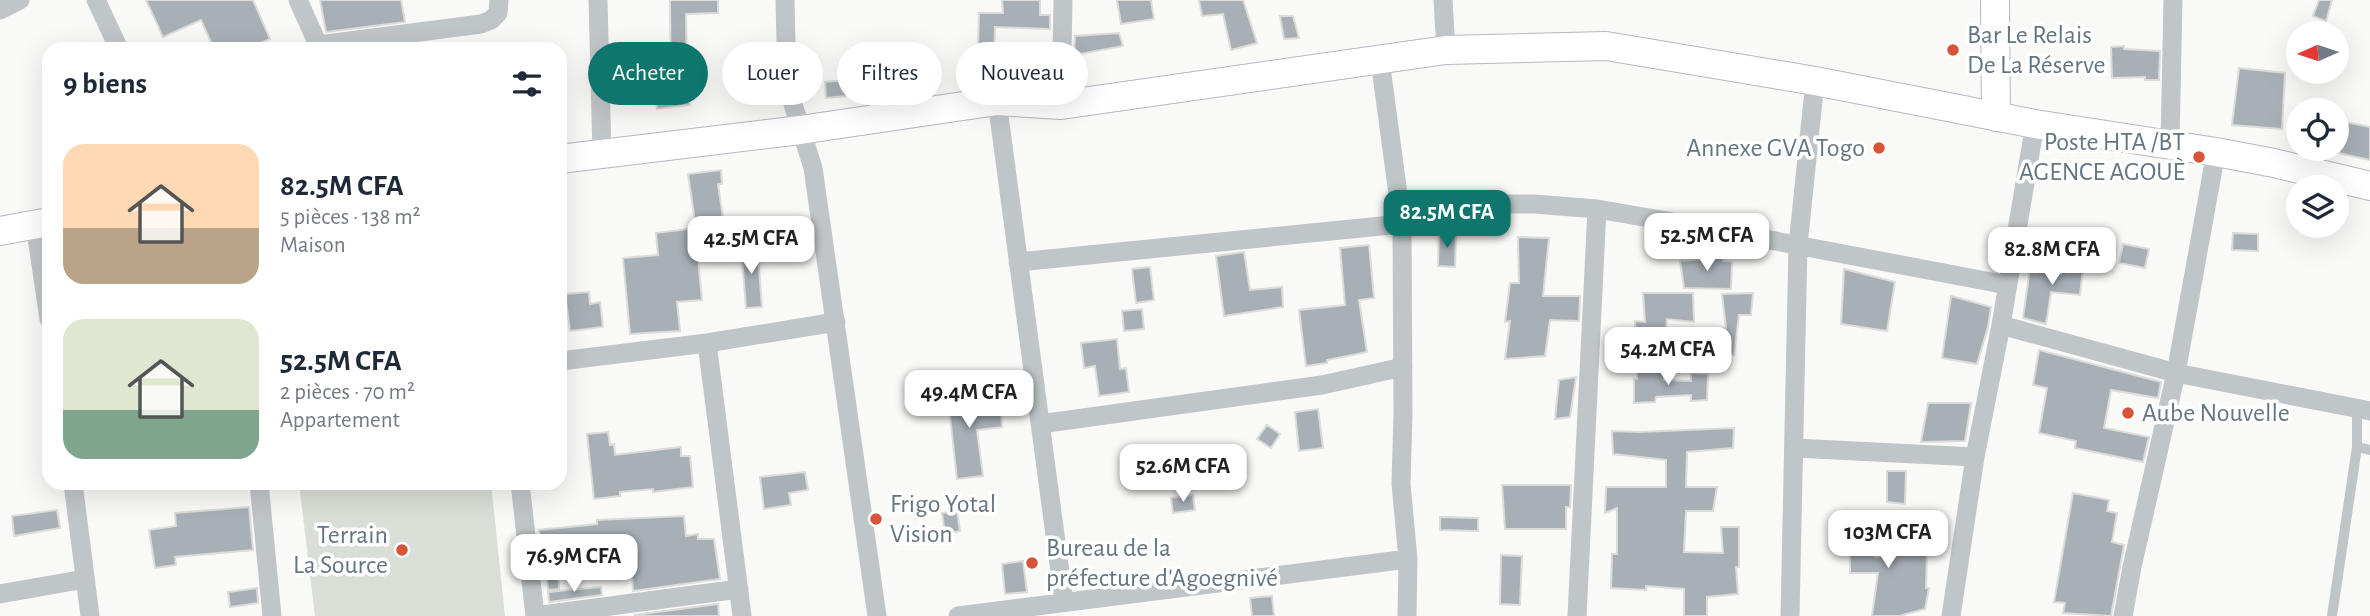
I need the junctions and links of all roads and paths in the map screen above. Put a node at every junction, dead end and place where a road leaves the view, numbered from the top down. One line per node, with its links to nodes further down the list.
1 (20, 0): 11 (street)
2 (96, 0): 12 (street)
3 (298, 0): 13 (street)
4 (499, 0): 14 (street)
5 (598, 0): 27 (street)
6 (785, 0): 24 (street)
7 (1063, 0): 15 (street)
8 (1443, 0): 16 (street)
9 (1995, 0): 22 (street)
10 (2173, 0): 25 (street)
11 (0, 10)
12 (115, 42)
13 (318, 42)
14 (355, 42)
15 (1062, 42)
16 (1446, 50): 17 (street); 18 (street)
17 (1380, 60): 19 (street); 32 (street)
18 (1815, 81): 22 (street); 34 (street)
19 (1088, 101)
20 (970, 105): 24 (street)
21 (998, 105): 35 (street)
22 (1996, 117): 23 (street)
23 (2035, 124): 25 (street); 36 (street)
24 (800, 130): 27 (street); 37 (street)
25 (2170, 144): 26 (street)
26 (2216, 152): 29 (street); 42 (street)
27 (603, 154): 28 (street)
28 (567, 158)
29 (2370, 186)
30 (1597, 209): 32 (street); 34 (street); 64 (street)
31 (42, 223): 33 (street)
32 (1402, 224): 35 (street); 41 (street)
33 (0, 231)
34 (1798, 245): 36 (street); 46 (street)
35 (1018, 262): 44 (street)
36 (2007, 285): 38 (street)
37 (836, 323): 39 (street); 61 (street)
38 (2001, 325): 42 (street); 48 (street)
39 (707, 342): 40 (street); 54 (street)
40 (567, 360)
41 (1403, 367): 44 (street); 52 (street)
42 (2176, 373): 43 (street); 67 (street)
43 (2363, 410): 45 (lane)
44 (1040, 424): 56 (street)
45 (2357, 447): 47 (lane); 68 (lane)
46 (1795, 448): 48 (street); 65 (street)
47 (2370, 450)
48 (1975, 457): 66 (street)
49 (74, 490): 53 (street)
50 (260, 490): 58 (street)
51 (521, 490): 59 (street)
52 (1408, 559): 56 (street); 63 (street)
53 (85, 579): 55 (street); 57 (street)
54 (739, 589): 59 (street); 60 (street)
55 (0, 594)
56 (1064, 602): 62 (street)
57 (90, 616)
58 (272, 616)
59 (535, 616)
60 (742, 616)
61 (877, 616)
62 (958, 616)
63 (1407, 616)
64 (1577, 616)
65 (1790, 616)
66 (1951, 616)
67 (2123, 616)
68 (2332, 616)

